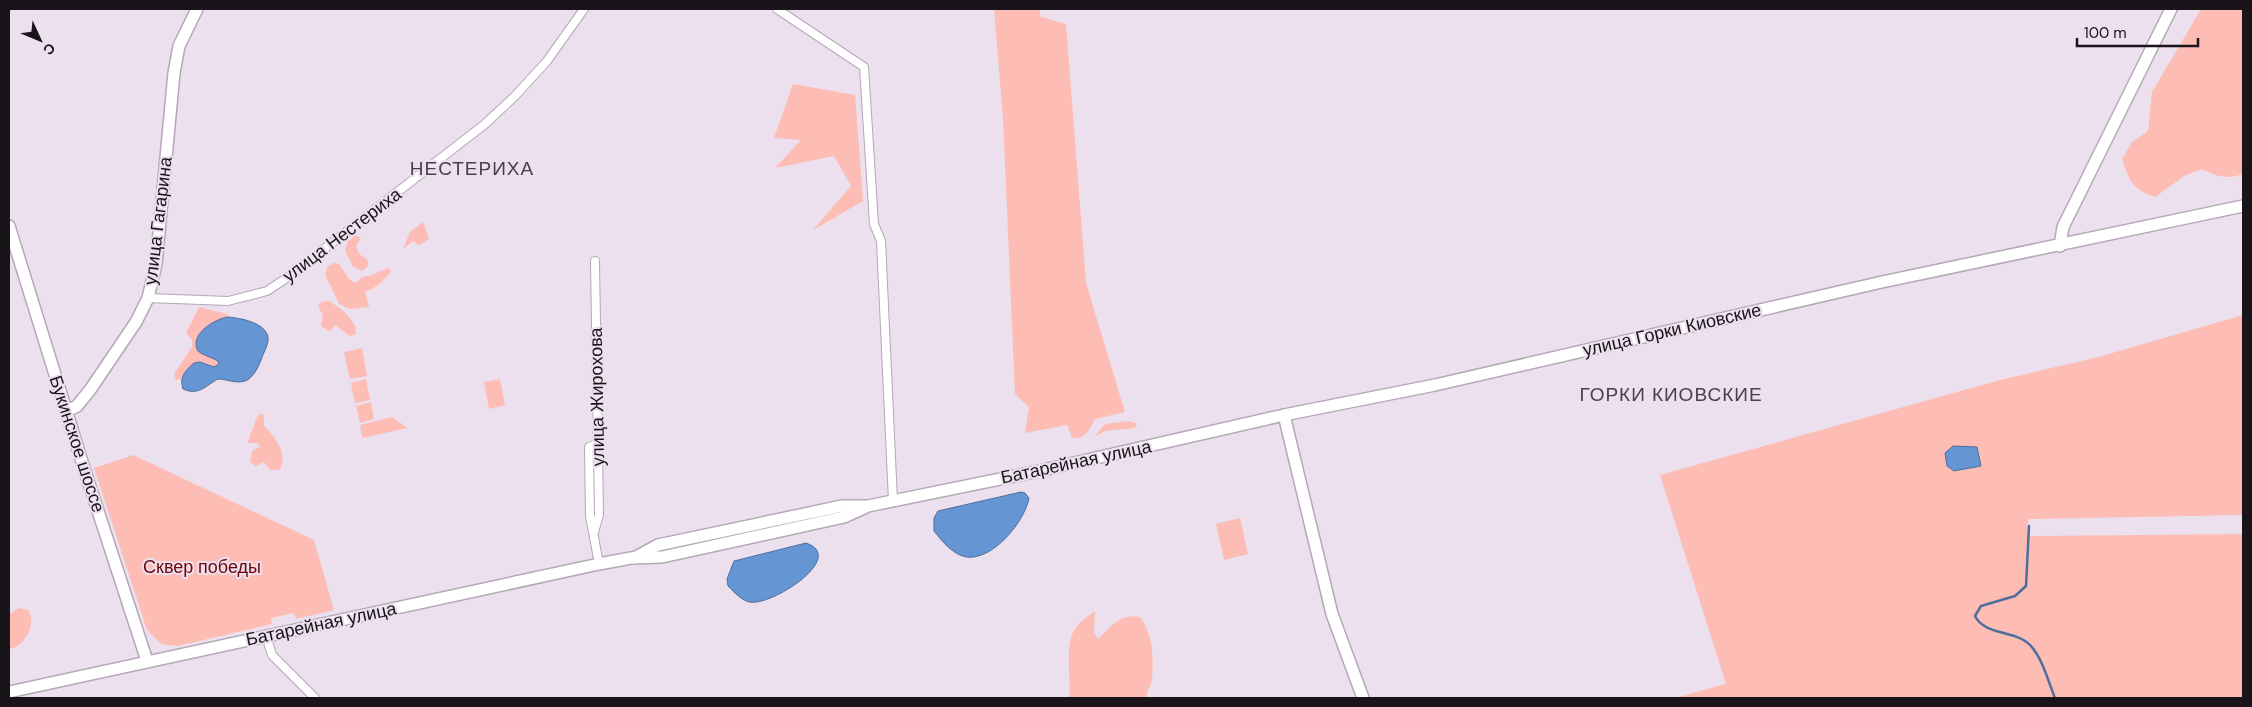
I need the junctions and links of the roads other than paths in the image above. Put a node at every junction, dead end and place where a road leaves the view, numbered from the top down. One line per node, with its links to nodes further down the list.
1 (197, 9): 9 (main road, улица Гагарина)
2 (584, 9): 9 (street, улица Нестериха)
3 (777, 9): 13 (street)
4 (2171, 9): 7 (main road)
5 (2243, 206): 7 (main road, улица Горки Киовские)
6 (9, 226): 10 (main road, Букинское шоссе)
7 (2060, 246): 11 (main road, улица Горки Киовские)
8 (595, 261): 12 (street, улица Жирохова)
9 (148, 298): 10 (main road, улица Гагарина)
10 (67, 411): 17 (main road, Букинское шоссе)
11 (1284, 415): 13 (main road, Батарейная улица); 20 (main road)
12 (598, 443): 14 (street, улица Жирохова); 14 (street, улица Жирохова)
13 (893, 501): 15 (main road, Батарейная улица)
14 (594, 532): 15 (street, улица Жирохова)
15 (599, 564): 16 (main road, Батарейная улица)
16 (266, 636): 17 (main road, Батарейная улица); 19 (street)
17 (147, 661): 18 (main road, Батарейная улица)
18 (9, 692)
19 (315, 698)
20 (1363, 698)

